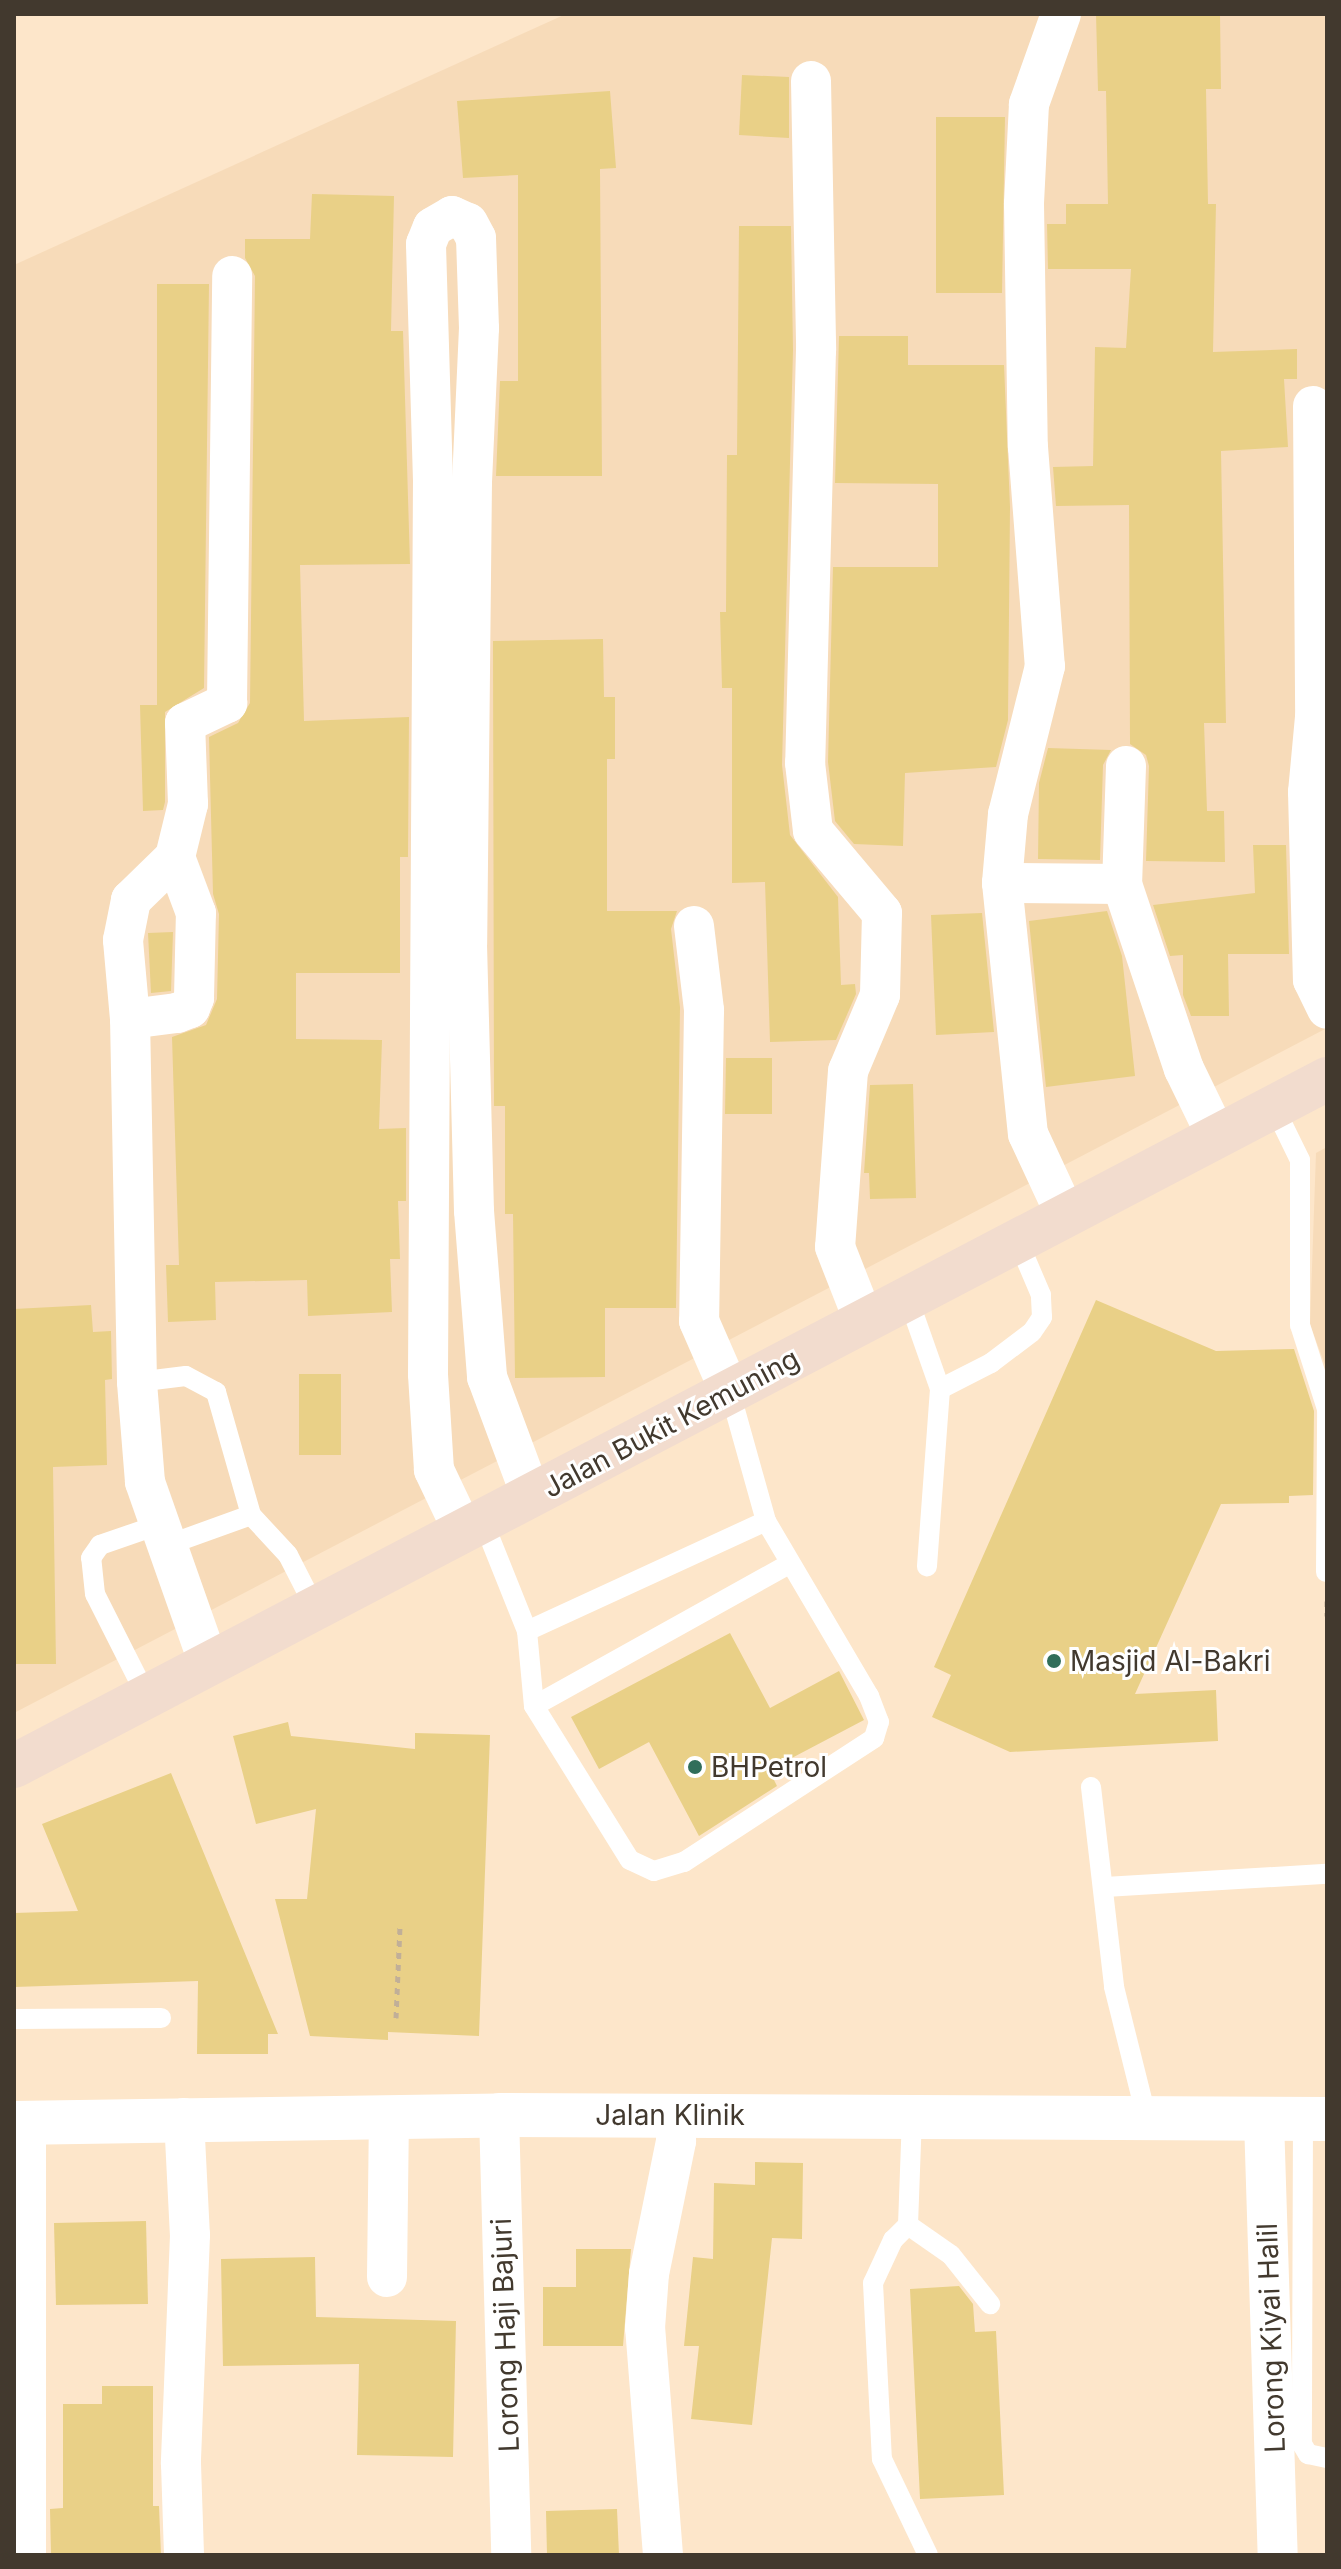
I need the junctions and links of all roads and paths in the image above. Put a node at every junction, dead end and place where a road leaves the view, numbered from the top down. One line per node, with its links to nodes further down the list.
1 (1061, 14): 8 (street)
2 (811, 81): 19 (street)
3 (232, 276): 7 (street)
4 (1313, 406): 11 (street)
5 (452, 481): 5 (street); 24 (street); 27 (street)
6 (1126, 766): 9 (street)
7 (175, 857): 12 (street); 12 (street)
8 (1002, 883): 9 (street); 16 (street)
9 (1122, 884): 15 (street)
10 (694, 926): 22 (street)
11 (1327, 1009)
12 (130, 1019): 20 (street)
13 (1327, 1079): 14 (main road, Jalan Bukit Kemuning)
14 (1274, 1107): 15 (main road, Jalan Bukit Kemuning); 23 (lane)
15 (1217, 1137): 16 (main road, Jalan Bukit Kemuning)
16 (1066, 1216): 17 (main road, Jalan Bukit Kemuning)
17 (1018, 1241): 18 (main road, Jalan Bukit Kemuning); 21 (lane)
18 (908, 1298): 19 (main road, Jalan Bukit Kemuning); 21 (lane)
19 (864, 1321): 22 (main road, Jalan Bukit Kemuning)
20 (137, 1382): 25 (lane); 28 (street)
21 (940, 1389): 30 (lane)
22 (730, 1392): 24 (main road, Jalan Bukit Kemuning); 26 (lane)
23 (1327, 1410): 31 (lane)
24 (531, 1495): 27 (main road, Jalan Bukit Kemuning)
25 (251, 1515): 28 (lane); 32 (lane)
26 (766, 1521): 29 (lane); 33 (lane)
27 (473, 1526): 32 (main road, Jalan Bukit Kemuning); 33 (lane)
28 (162, 1536): 34 (street); 35 (lane)
29 (789, 1564): 36 (lane); 36 (lane)
30 (927, 1567)
31 (1326, 1572)
32 (315, 1608): 34 (main road, Jalan Bukit Kemuning)
33 (527, 1631): 36 (lane)
34 (209, 1664): 35 (main road, Jalan Bukit Kemuning)
35 (147, 1697): 37 (main road, Jalan Bukit Kemuning)
36 (534, 1706)
37 (14, 1766)
38 (1091, 1787): 40 (lane)
39 (1327, 1874): 40 (lane)
40 (1105, 1887): 50 (lane)
41 (400, 1927): 43 (path)
42 (161, 2018): 44 (lane)
43 (396, 2018)
44 (14, 2019)
45 (499, 2115): 46 (street, Jalan Klinik); 47 (street, Jalan Klinik); 59 (street, Lorong Haji Bajuri)
46 (676, 2115): 48 (street, Jalan Klinik); 60 (street)
47 (389, 2116): 49 (street, Jalan Klinik); 54 (street)
48 (912, 2116): 50 (street, Jalan Klinik); 53 (lane)
49 (184, 2118): 52 (street, Jalan Klinik); 58 (street)
50 (1147, 2119): 51 (street, Jalan Klinik)
51 (1298, 2119): 56 (lane); 62 (street, Lorong Kiyai Halil)
52 (20, 2123): 57 (street)
53 (908, 2225): 55 (lane); 61 (lane)
54 (387, 2277)
55 (990, 2304)
56 (1327, 2458)
57 (26, 2555)
58 (184, 2555)
59 (511, 2555)
60 (663, 2555)
61 (928, 2555)
62 (1278, 2555)

